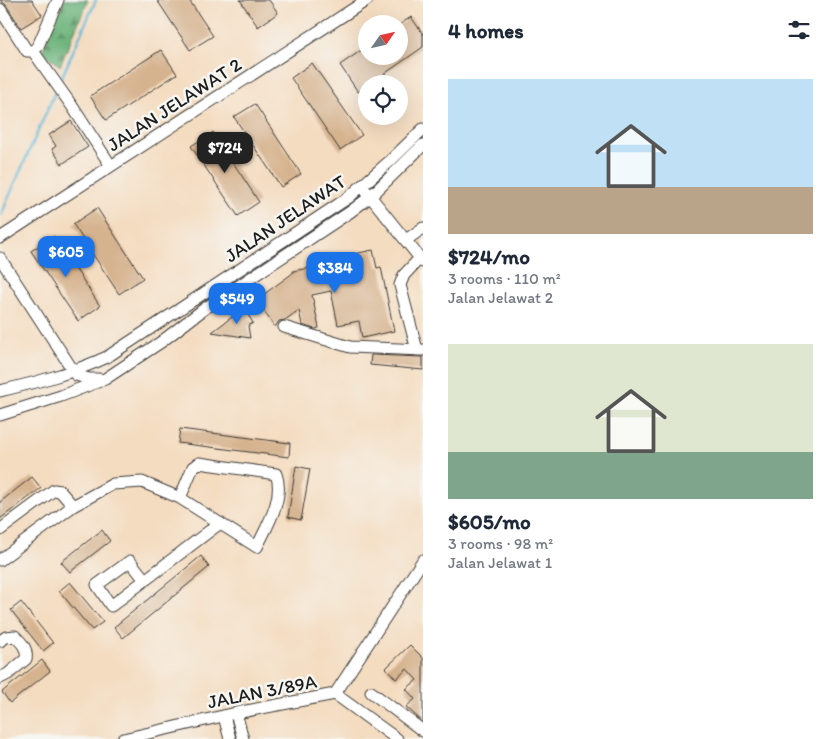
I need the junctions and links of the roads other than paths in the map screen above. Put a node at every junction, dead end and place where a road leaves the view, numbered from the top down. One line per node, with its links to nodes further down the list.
1 (367, 0): 7 (street, JALAN JELAWAT 2)
2 (53, 3): 4 (street)
3 (0, 9): 4 (street)
4 (33, 51): 7 (street)
5 (423, 129): 8 (street, JALAN JELAWAT)
6 (423, 145): 9 (street, JALAN JELAWAT)
7 (111, 166): 11 (street, JALAN JELAWAT 2)
8 (363, 186): 9 (street); 17 (street, JALAN JELAWAT)
9 (370, 196): 12 (street); 18 (street, JALAN JELAWAT)
10 (423, 228): 12 (street)
11 (0, 238)
12 (406, 240): 14 (street)
13 (0, 258): 17 (street)
14 (422, 260): 16 (street)
15 (284, 327): 16 (street)
16 (420, 350)
17 (73, 370): 18 (street); 19 (street, JALAN JELAWAT); 20 (street)
18 (105, 378): 20 (street, JALAN JELAWAT)
19 (0, 390)
20 (61, 396): 21 (street, JALAN JELAWAT)
21 (0, 415)
22 (180, 498): 23 (street); 24 (street); 24 (street)
23 (72, 506): 25 (street); 26 (street)
24 (220, 523): 28 (street)
25 (0, 530)
26 (0, 560)
27 (423, 560): 32 (street)
28 (145, 580)
29 (0, 641): 30 (street)
30 (0, 678)
31 (370, 692): 34 (street)
32 (334, 694): 33 (street, JALAN 3/89A); 38 (street, JALAN 3/89A)
33 (230, 714): 35 (street, JALAN 3/89A); 36 (street); 37 (street)
34 (423, 731)
35 (123, 739)
36 (230, 739)
37 (243, 739)
38 (397, 739)

